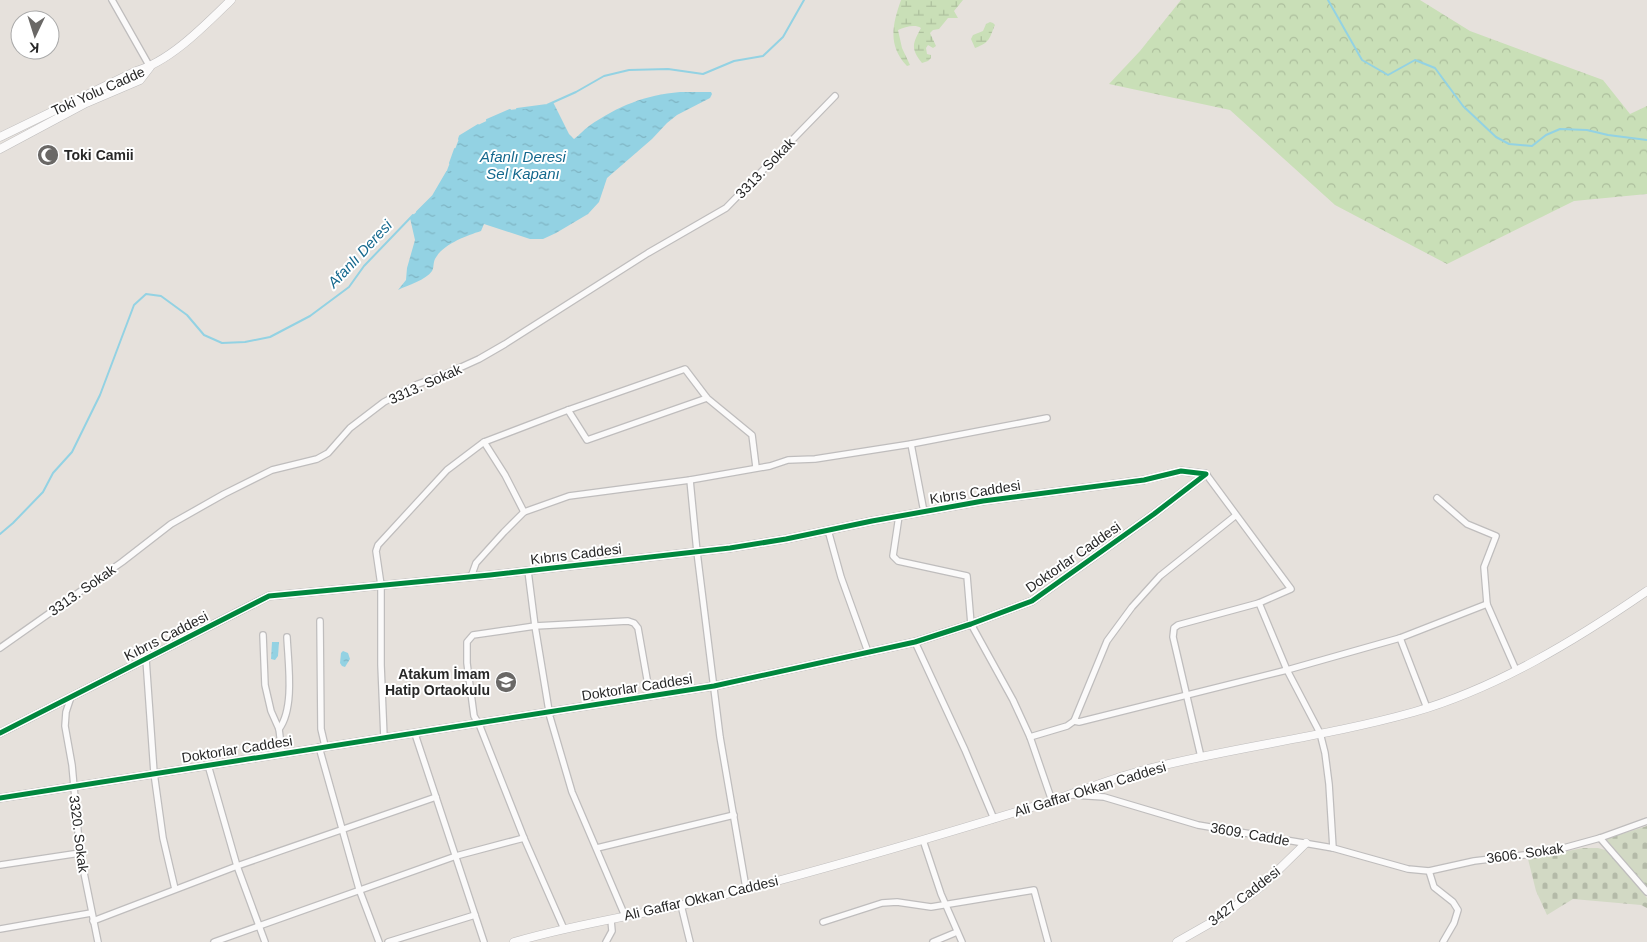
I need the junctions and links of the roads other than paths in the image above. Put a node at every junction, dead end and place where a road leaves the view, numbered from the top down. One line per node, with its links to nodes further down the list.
1 (112, 0): 3 (street)
2 (231, 0): 3 (street)
3 (150, 67): 5 (street, Toki Yolu Cadde); 6 (street, Toki Yolu Cadde)
4 (835, 96): 35 (street, 3313. Sokak)
5 (0, 137)
6 (0, 149)
7 (707, 398): 8 (street); 8 (street); 12 (street)
8 (568, 410): 10 (street)
9 (1046, 418): 11 (street)
10 (484, 442): 16 (street); 24 (street)
11 (911, 444): 12 (street); 17 (street)
12 (756, 467): 14 (street)
13 (1206, 474): 17 (street, Kıbrıs Caddesi); 19 (street); 29 (street, Doktorlar Caddesi)
14 (690, 480): 16 (street); 21 (street)
15 (1437, 498): 27 (street)
16 (524, 512): 23 (street)
17 (924, 512): 18 (street, Kıbrıs Caddesi)
18 (899, 516): 20 (street, Kıbrıs Caddesi); 29 (street)
19 (1236, 516): 26 (street); 46 (street)
20 (828, 530): 21 (street, Kıbrıs Caddesi); 36 (street)
21 (697, 552): 22 (street, Kıbrıs Caddesi); 40 (street)
22 (528, 571): 23 (street, Kıbrıs Caddesi); 30 (street)
23 (471, 577): 24 (street, Kıbrıs Caddesi)
24 (381, 585): 37 (street, Kıbrıs Caddesi); 52 (street)
25 (1647, 591): 39 (street, Ali Gaffar Okkan Caddesi)
26 (1259, 602): 38 (street); 41 (street)
27 (1487, 604): 33 (street); 39 (street)
28 (320, 621): 54 (street)
29 (971, 624): 34 (street, Doktorlar Caddesi); 53 (street)
30 (535, 626): 42 (street); 45 (street); 47 (street)
31 (263, 635): 48 (street)
32 (287, 637): 48 (street)
33 (1400, 638): 38 (street); 44 (street)
34 (915, 642): 36 (street, Doktorlar Caddesi); 65 (street)
35 (0, 648)
36 (868, 652): 40 (street, Doktorlar Caddesi)
37 (146, 659): 43 (street, Kıbrıs Caddesi); 58 (street)
38 (1287, 670): 41 (street); 51 (street)
39 (1516, 670): 44 (street, Ali Gaffar Okkan Caddesi)
40 (714, 686): 42 (street, Doktorlar Caddesi); 64 (street)
41 (1187, 695): 46 (street); 56 (street)
42 (650, 696): 45 (street, Doktorlar Caddesi)
43 (71, 697): 49 (street, Kıbrıs Caddesi); 59 (street, 3320. Sokak)
44 (1427, 708): 51 (street, Ali Gaffar Okkan Caddesi)
45 (549, 713): 47 (street, Doktorlar Caddesi); 72 (street)
46 (1074, 721): 53 (street)
47 (479, 724): 50 (street, Doktorlar Caddesi); 68 (street)
48 (279, 729): 55 (street)
49 (0, 733)
50 (415, 734): 52 (street, Doktorlar Caddesi); 61 (street)
51 (1320, 734): 56 (street, Ali Gaffar Okkan Caddesi); 73 (street)
52 (384, 738): 54 (street, Doktorlar Caddesi)
53 (1030, 738): 63 (street)
54 (322, 747): 55 (street, Doktorlar Caddesi); 67 (street)
55 (282, 753): 57 (street, Doktorlar Caddesi)
56 (1201, 757): 60 (street, Ali Gaffar Okkan Caddesi)
57 (208, 765): 58 (street, Doktorlar Caddesi); 77 (street)
58 (154, 773): 59 (street, Doktorlar Caddesi); 80 (street)
59 (74, 786): 62 (street, Doktorlar Caddesi); 74 (street, 3320. Sokak)
60 (1072, 794): 63 (street, Ali Gaffar Okkan Caddesi); 71 (street, 3609. Cadde)
61 (436, 796): 67 (street); 75 (street)
62 (0, 798)
63 (1052, 801): 65 (street, Ali Gaffar Okkan Caddesi)
64 (734, 815): 72 (street); 79 (street)
65 (994, 819): 70 (street, Ali Gaffar Okkan Caddesi)
66 (1647, 821): 69 (street, 3606. Sokak)
67 (343, 830): 77 (street); 81 (street)
68 (524, 838): 75 (street); 92 (street)
69 (1600, 838): 78 (street, 3606. Sokak); 82 (street)
70 (923, 840): 79 (street, Ali Gaffar Okkan Caddesi); 83 (street)
71 (1306, 844): 73 (street, 3609. Cadde); 108 (street, 3427 Caddesi)
72 (597, 848): 87 (street)
73 (1333, 848): 78 (street, 3609. Cadde)
74 (80, 853): 76 (street); 85 (street, 3320. Sokak)
75 (456, 856): 81 (street); 86 (street)
76 (0, 865)
77 (237, 866): 80 (street); 91 (street)
78 (1429, 871): 109 (street)
79 (746, 888): 84 (street, Ali Gaffar Okkan Caddesi)
80 (175, 889): 89 (street)
81 (359, 889): 91 (street); 99 (street)
82 (1647, 892)
83 (946, 904): 90 (street); 94 (street); 107 (street)
84 (681, 905): 87 (street, Ali Gaffar Okkan Caddesi); 104 (street)
85 (91, 914): 89 (street, 3320. Sokak); 93 (street)
86 (475, 915): 100 (street); 101 (street)
87 (625, 916): 88 (street, Ali Gaffar Okkan Caddesi)
88 (611, 920): 92 (street, Ali Gaffar Okkan Caddesi); 103 (street)
89 (93, 922): 96 (street, 3320. Sokak)
90 (823, 922)
91 (258, 925): 97 (street); 98 (street)
92 (564, 929): 95 (street, Ali Gaffar Okkan Caddesi)
93 (0, 930)
94 (957, 932): 105 (street); 106 (street)
95 (525, 940): 102 (street, Ali Gaffar Okkan Caddesi)
96 (98, 942)
97 (214, 942)
98 (265, 942)
99 (379, 942)
100 (388, 942)
101 (484, 942)
102 (514, 942)
103 (606, 942)
104 (690, 942)
105 (933, 942)
106 (962, 942)
107 (1048, 942)
108 (1179, 942)
109 (1443, 942)

